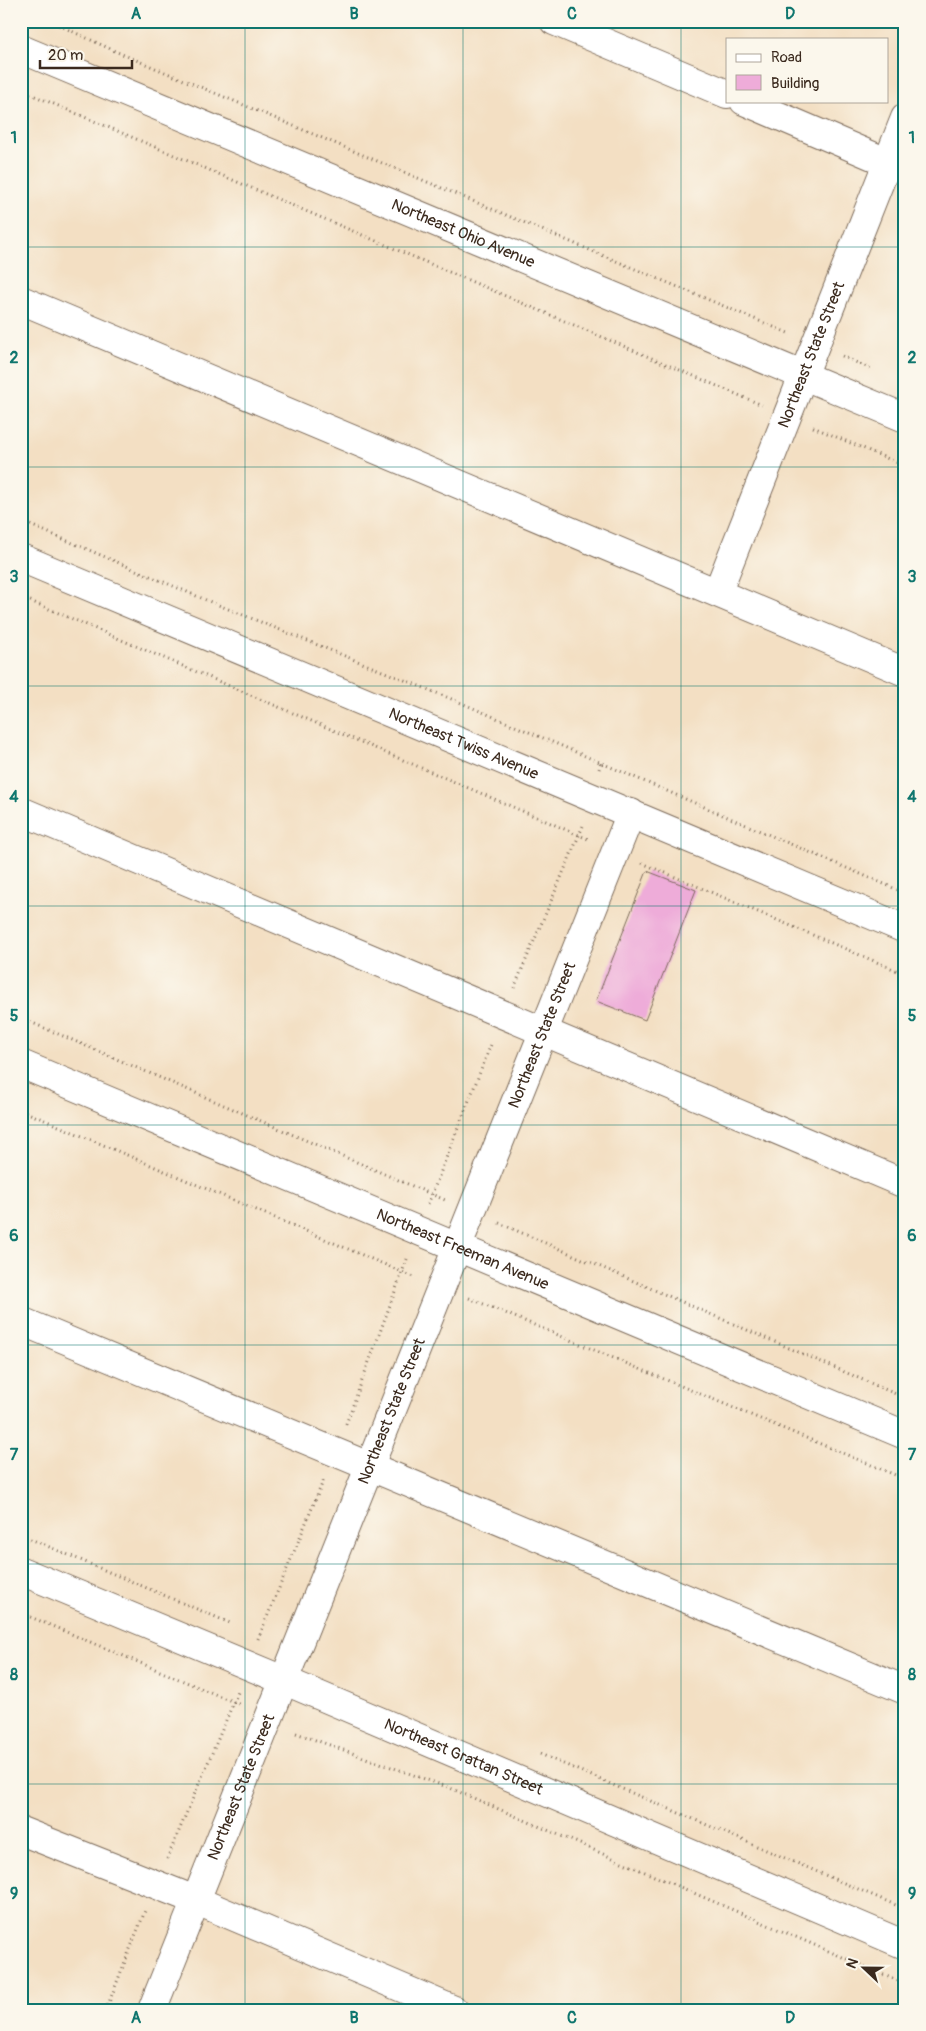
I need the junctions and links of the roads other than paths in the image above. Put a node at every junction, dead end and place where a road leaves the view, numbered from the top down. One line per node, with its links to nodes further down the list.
1 (554, 21): 3 (street)
2 (21, 49): 8 (street, Northeast Ohio Avenue)
3 (726, 94)
4 (746, 102): 6 (street)
5 (905, 118): 6 (street, Northeast State Street)
6 (896, 166): 8 (street, Northeast State Street)
7 (21, 300): 11 (street)
8 (804, 374): 9 (street, Northeast Ohio Avenue); 11 (street, Northeast State Street)
9 (905, 418)
10 (21, 558): 14 (street, Northeast Twiss Avenue)
11 (718, 592): 12 (street)
12 (905, 672)
13 (21, 811): 16 (street)
14 (631, 813): 15 (street, Northeast Twiss Avenue); 16 (street, Northeast State Street)
15 (905, 929)
16 (544, 1030): 18 (street); 19 (street, Northeast State Street)
17 (21, 1064): 19 (street, Northeast Freeman Avenue)
18 (905, 1184)
19 (457, 1248): 21 (street, Northeast Freeman Avenue); 22 (street, Northeast State Street)
20 (21, 1321): 22 (street)
21 (905, 1435)
22 (369, 1466): 24 (street, Northeast State Street); 25 (street)
23 (21, 1570): 24 (street, Northeast Grattan Street)
24 (284, 1680): 27 (street, Northeast State Street); 28 (street, Northeast Grattan Street)
25 (905, 1690)
26 (21, 1831): 27 (street)
27 (196, 1900): 29 (street, Northeast State Street); 30 (street)
28 (905, 1946)
29 (152, 2010)
30 (454, 2010)

